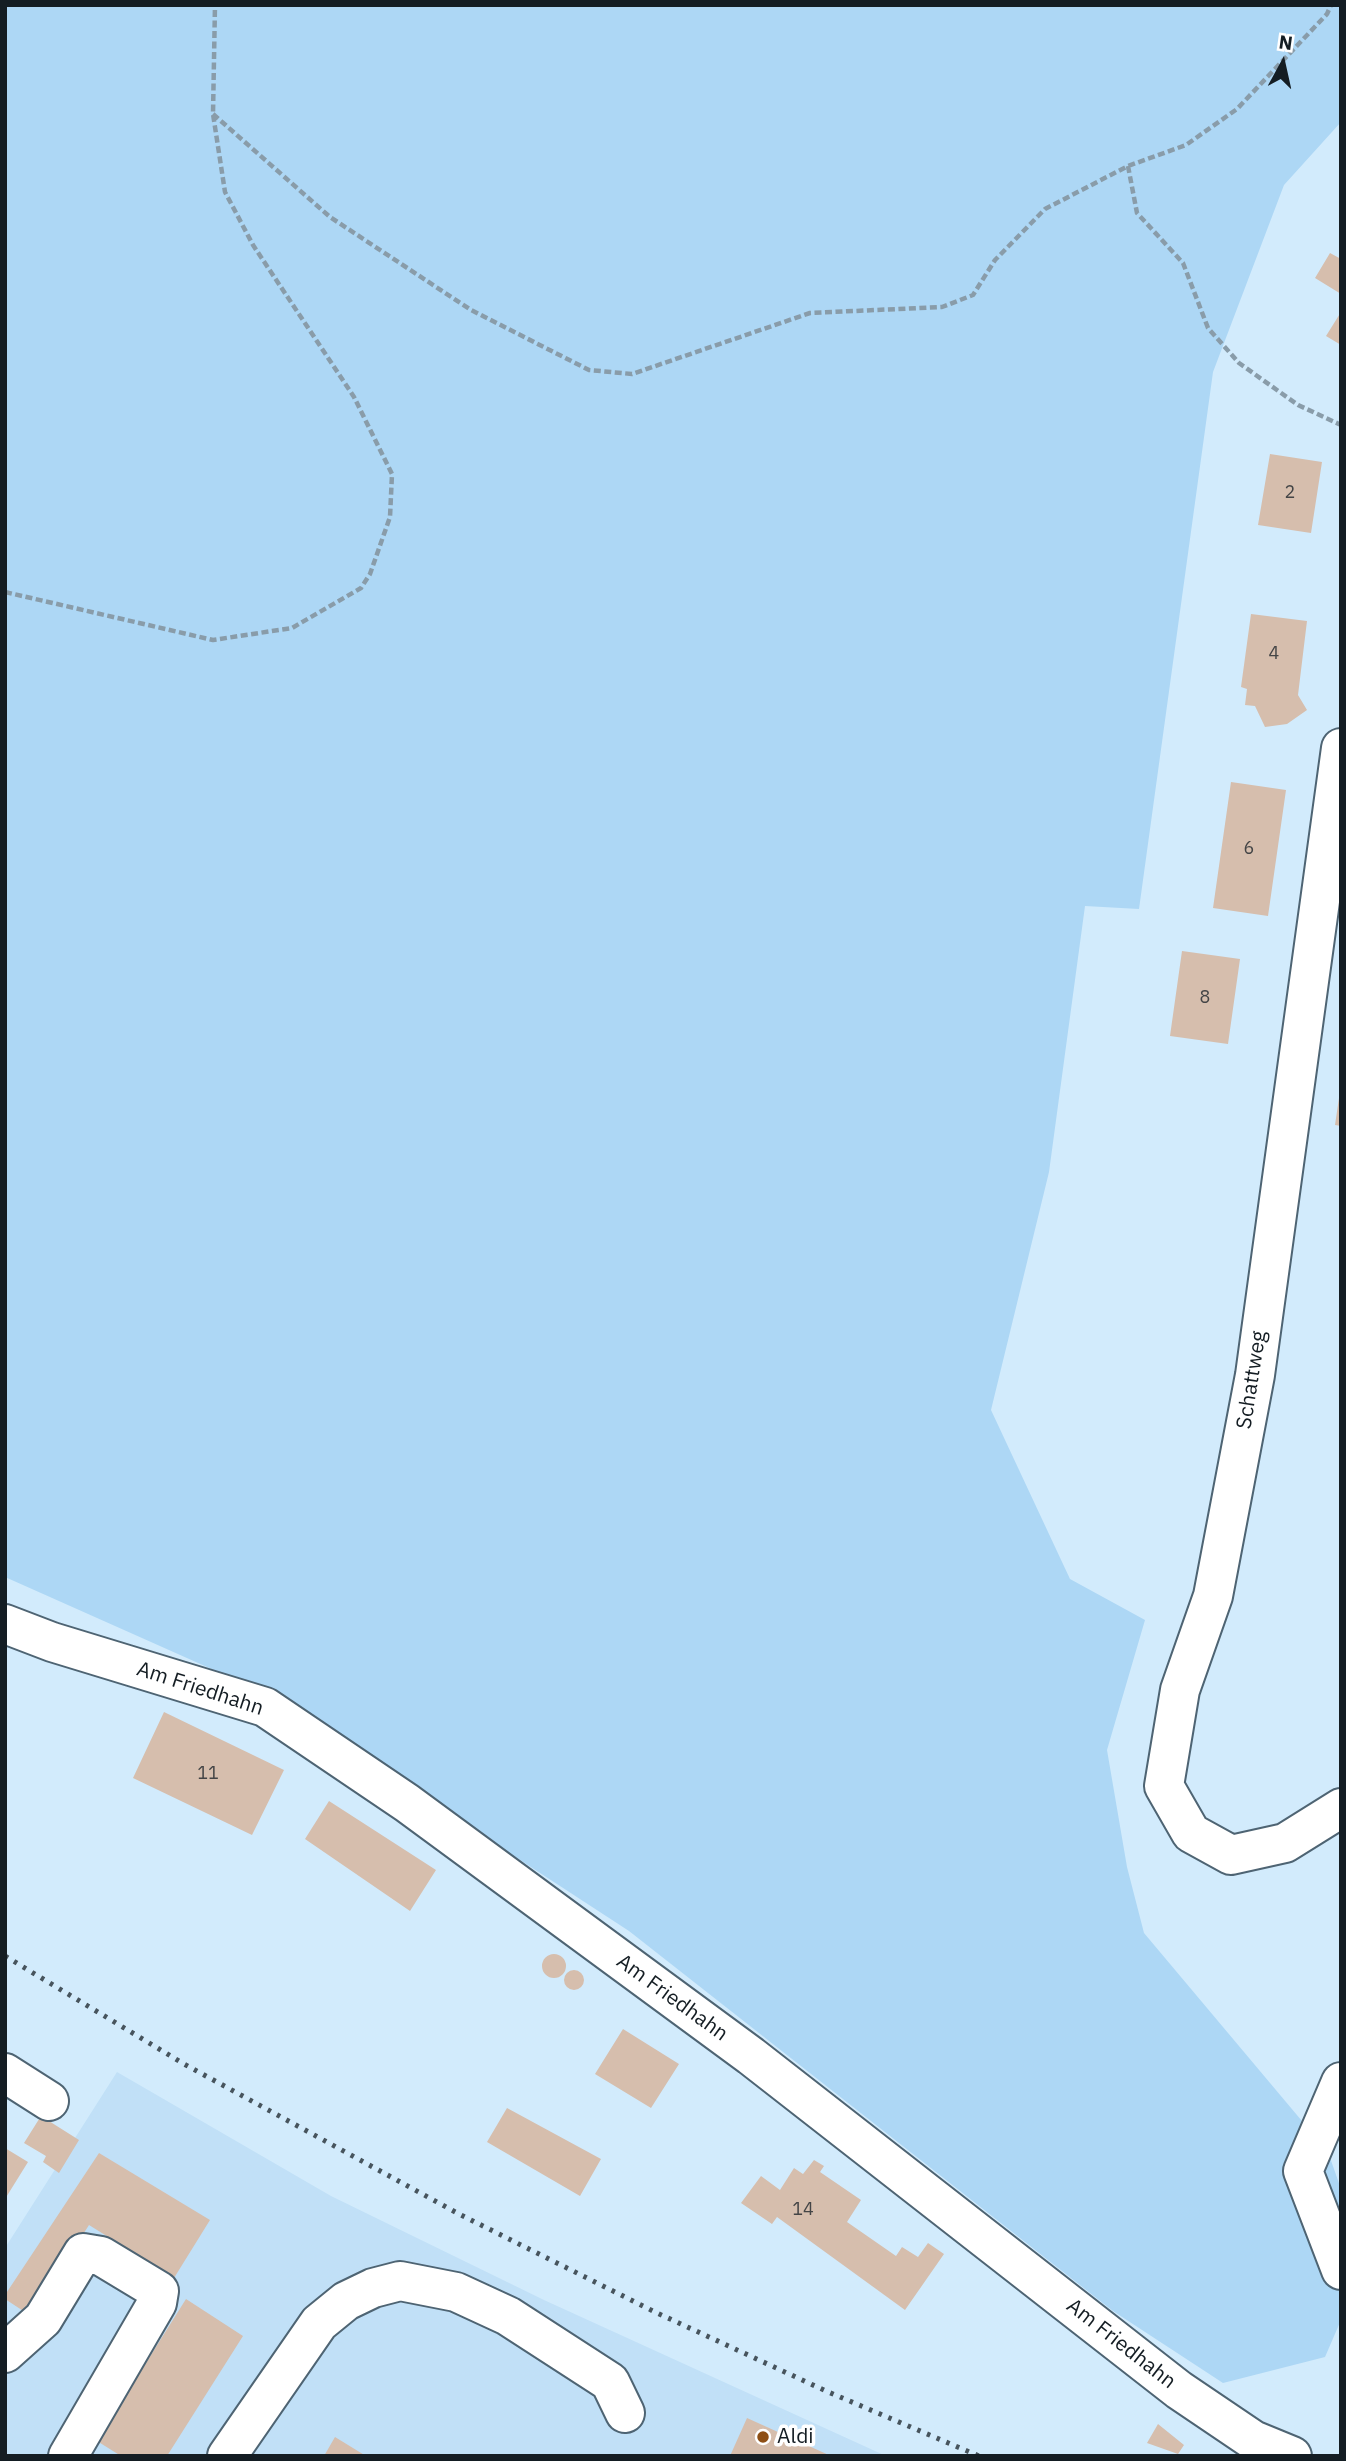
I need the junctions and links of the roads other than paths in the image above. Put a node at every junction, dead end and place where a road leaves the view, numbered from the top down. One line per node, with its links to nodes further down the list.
1 (1341, 748): 3 (street, Schattweg)
2 (5, 1623): 12 (street, Am Friedhahn)
3 (1341, 1808)
4 (5, 2073): 6 (street)
5 (1341, 2082): 7 (street)
6 (49, 2101)
7 (1341, 2270)
8 (5, 2353): 10 (street)
9 (625, 2413): 11 (street)
10 (68, 2456)
11 (227, 2456)
12 (1292, 2456)

